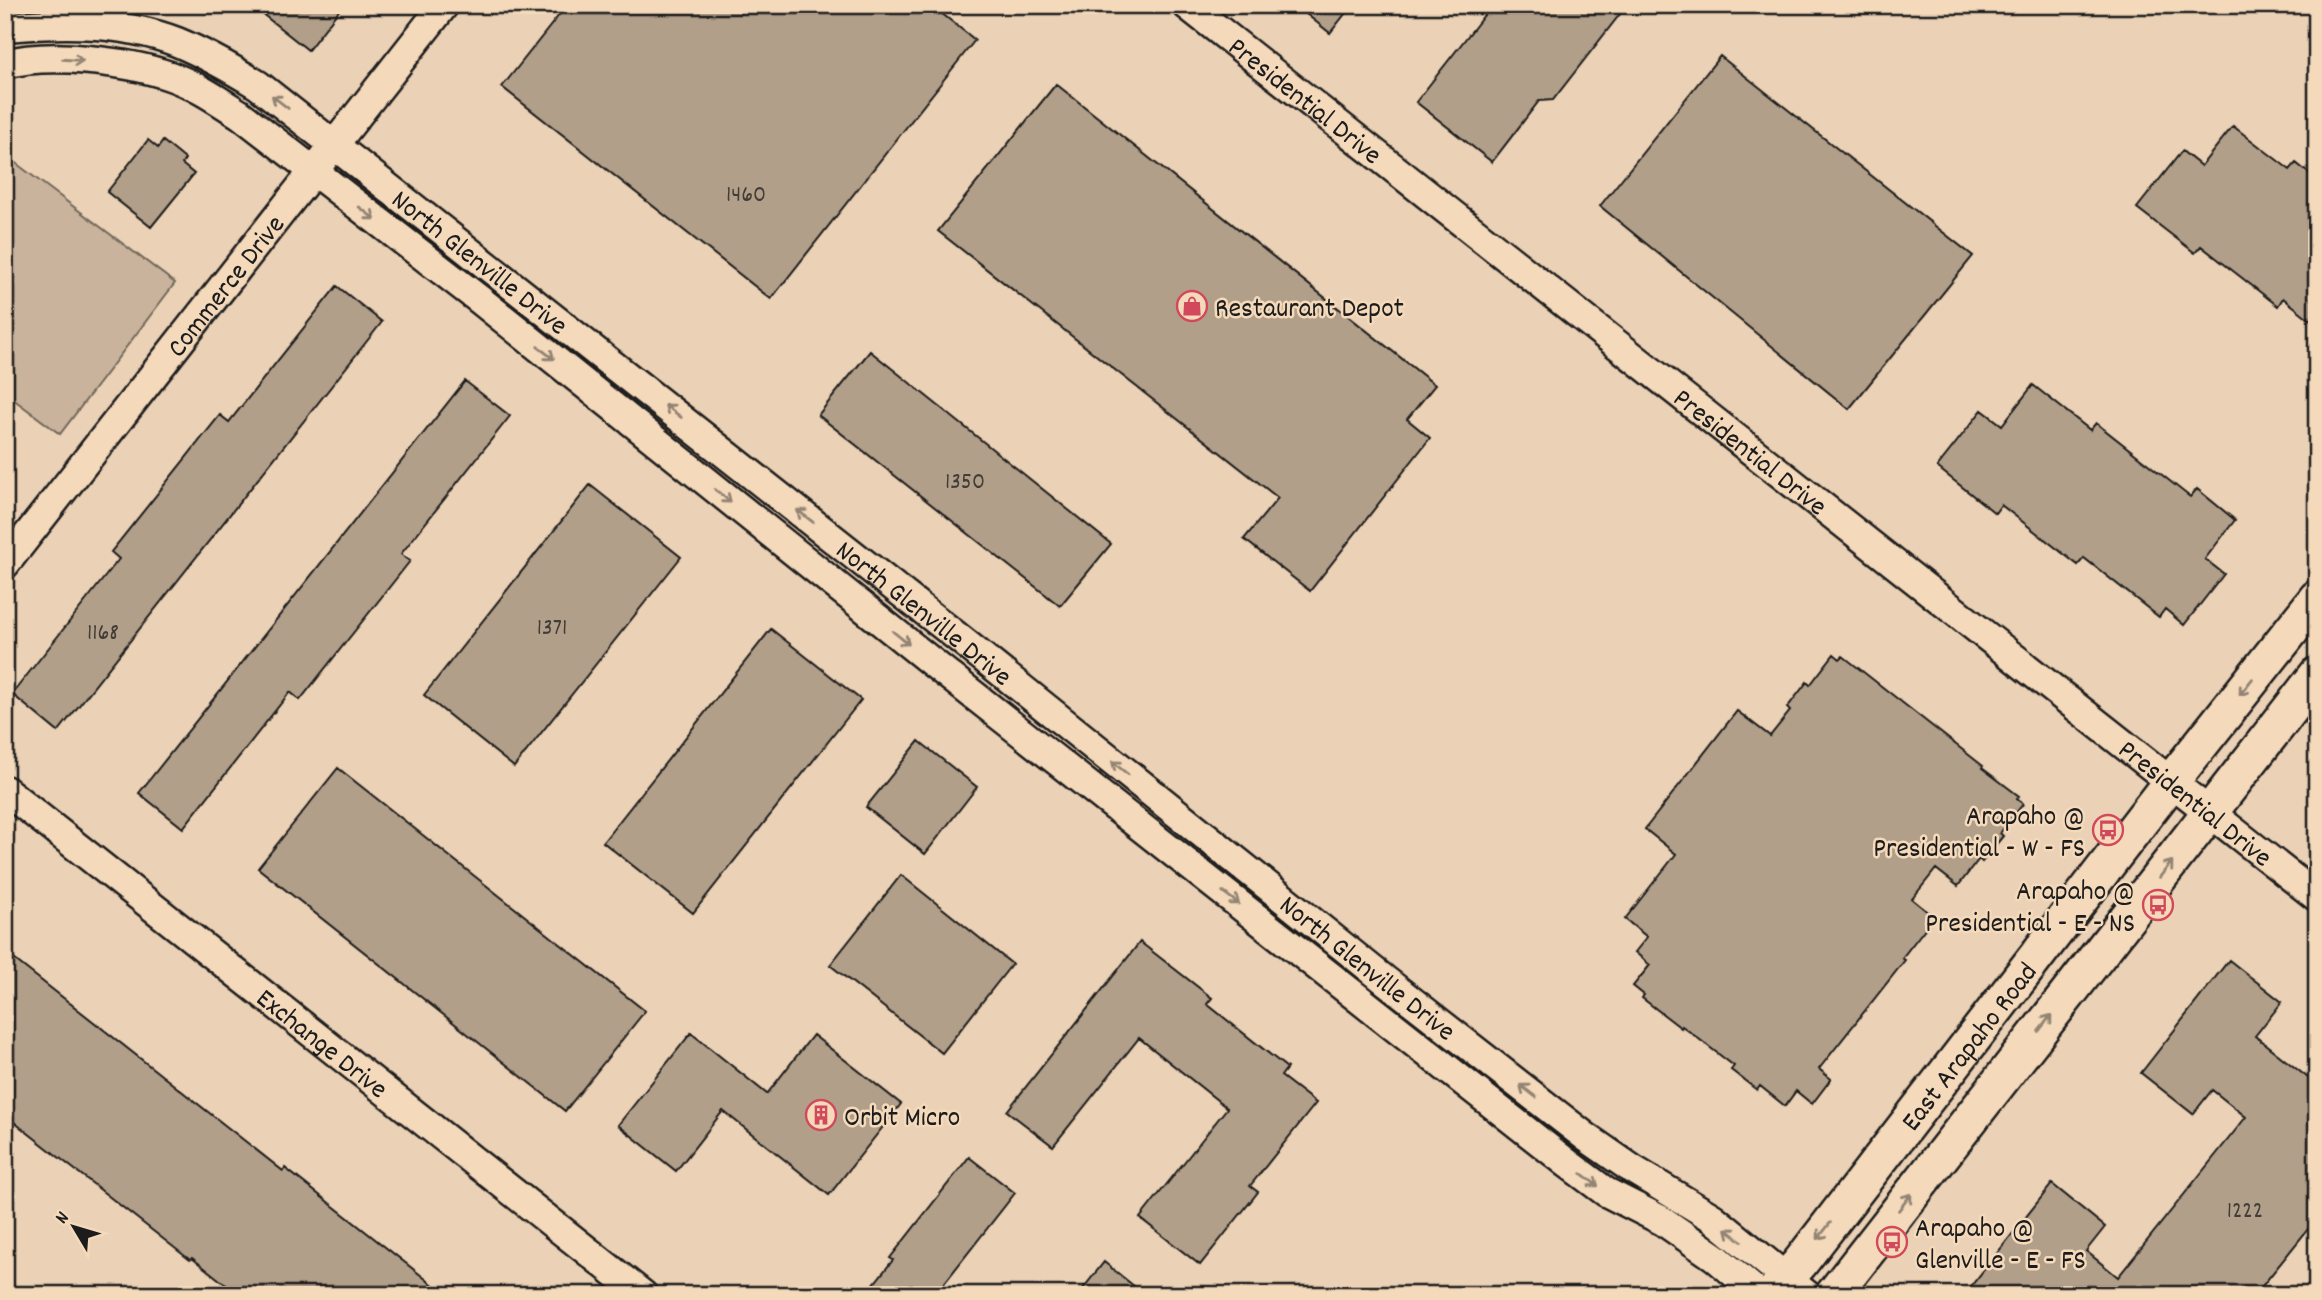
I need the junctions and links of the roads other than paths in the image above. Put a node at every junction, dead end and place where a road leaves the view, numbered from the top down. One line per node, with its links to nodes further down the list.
1 (444, 5): 5 (street, Commerce Drive)
2 (1187, 5): 16 (street, Presidential Drive)
3 (5, 27): 5 (street, North Glenville Drive, one-way to 3)
4 (5, 64): 6 (street, North Glenville Drive, one-way to 6)
5 (334, 143): 6 (street, Commerce Drive); 7 (street, North Glenville Drive)
6 (313, 171): 8 (street, North Glenville Drive, one-way to 8); 11 (street, Commerce Drive)
7 (530, 299): 8 (street); 9 (street, North Glenville Drive)
8 (480, 300): 10 (street, North Glenville Drive, one-way to 10)
9 (624, 372): 10 (street); 13 (street, North Glenville Drive, one-way to 9)
10 (603, 398): 14 (street, North Glenville Drive, one-way to 14)
11 (5, 564)
12 (2317, 598): 16 (main road, East Arapaho Road, one-way to 16)
13 (955, 635): 14 (street); 18 (street, North Glenville Drive, one-way to 13)
14 (933, 663): 20 (street, North Glenville Drive)
15 (2317, 676): 19 (main road, East Arapaho Road)
16 (2170, 783): 19 (street, Presidential Drive); 24 (main road, East Arapaho Road)
17 (5, 790): 29 (street, Exchange Drive)
18 (1160, 800): 20 (street); 21 (street, North Glenville Drive)
19 (2210, 812): 23 (street, Presidential Drive); 27 (main road, East Arapaho Road, one-way to 19)
20 (1139, 826): 22 (street, North Glenville Drive)
21 (1198, 830): 22 (street); 25 (street, North Glenville Drive, one-way to 21)
22 (1177, 856): 26 (street, North Glenville Drive, one-way to 26)
23 (2317, 897)
24 (1975, 1035): 27 (main road); 28 (main road, East Arapaho Road, one-way to 28)
25 (1555, 1111): 26 (street); 28 (street, North Glenville Drive, one-way to 25)
26 (1535, 1139): 28 (street, North Glenville Drive, one-way to 28)
27 (1946, 1150): 30 (main road, East Arapaho Road, one-way to 27)
28 (1782, 1291)
29 (643, 1295)
30 (1833, 1295)

